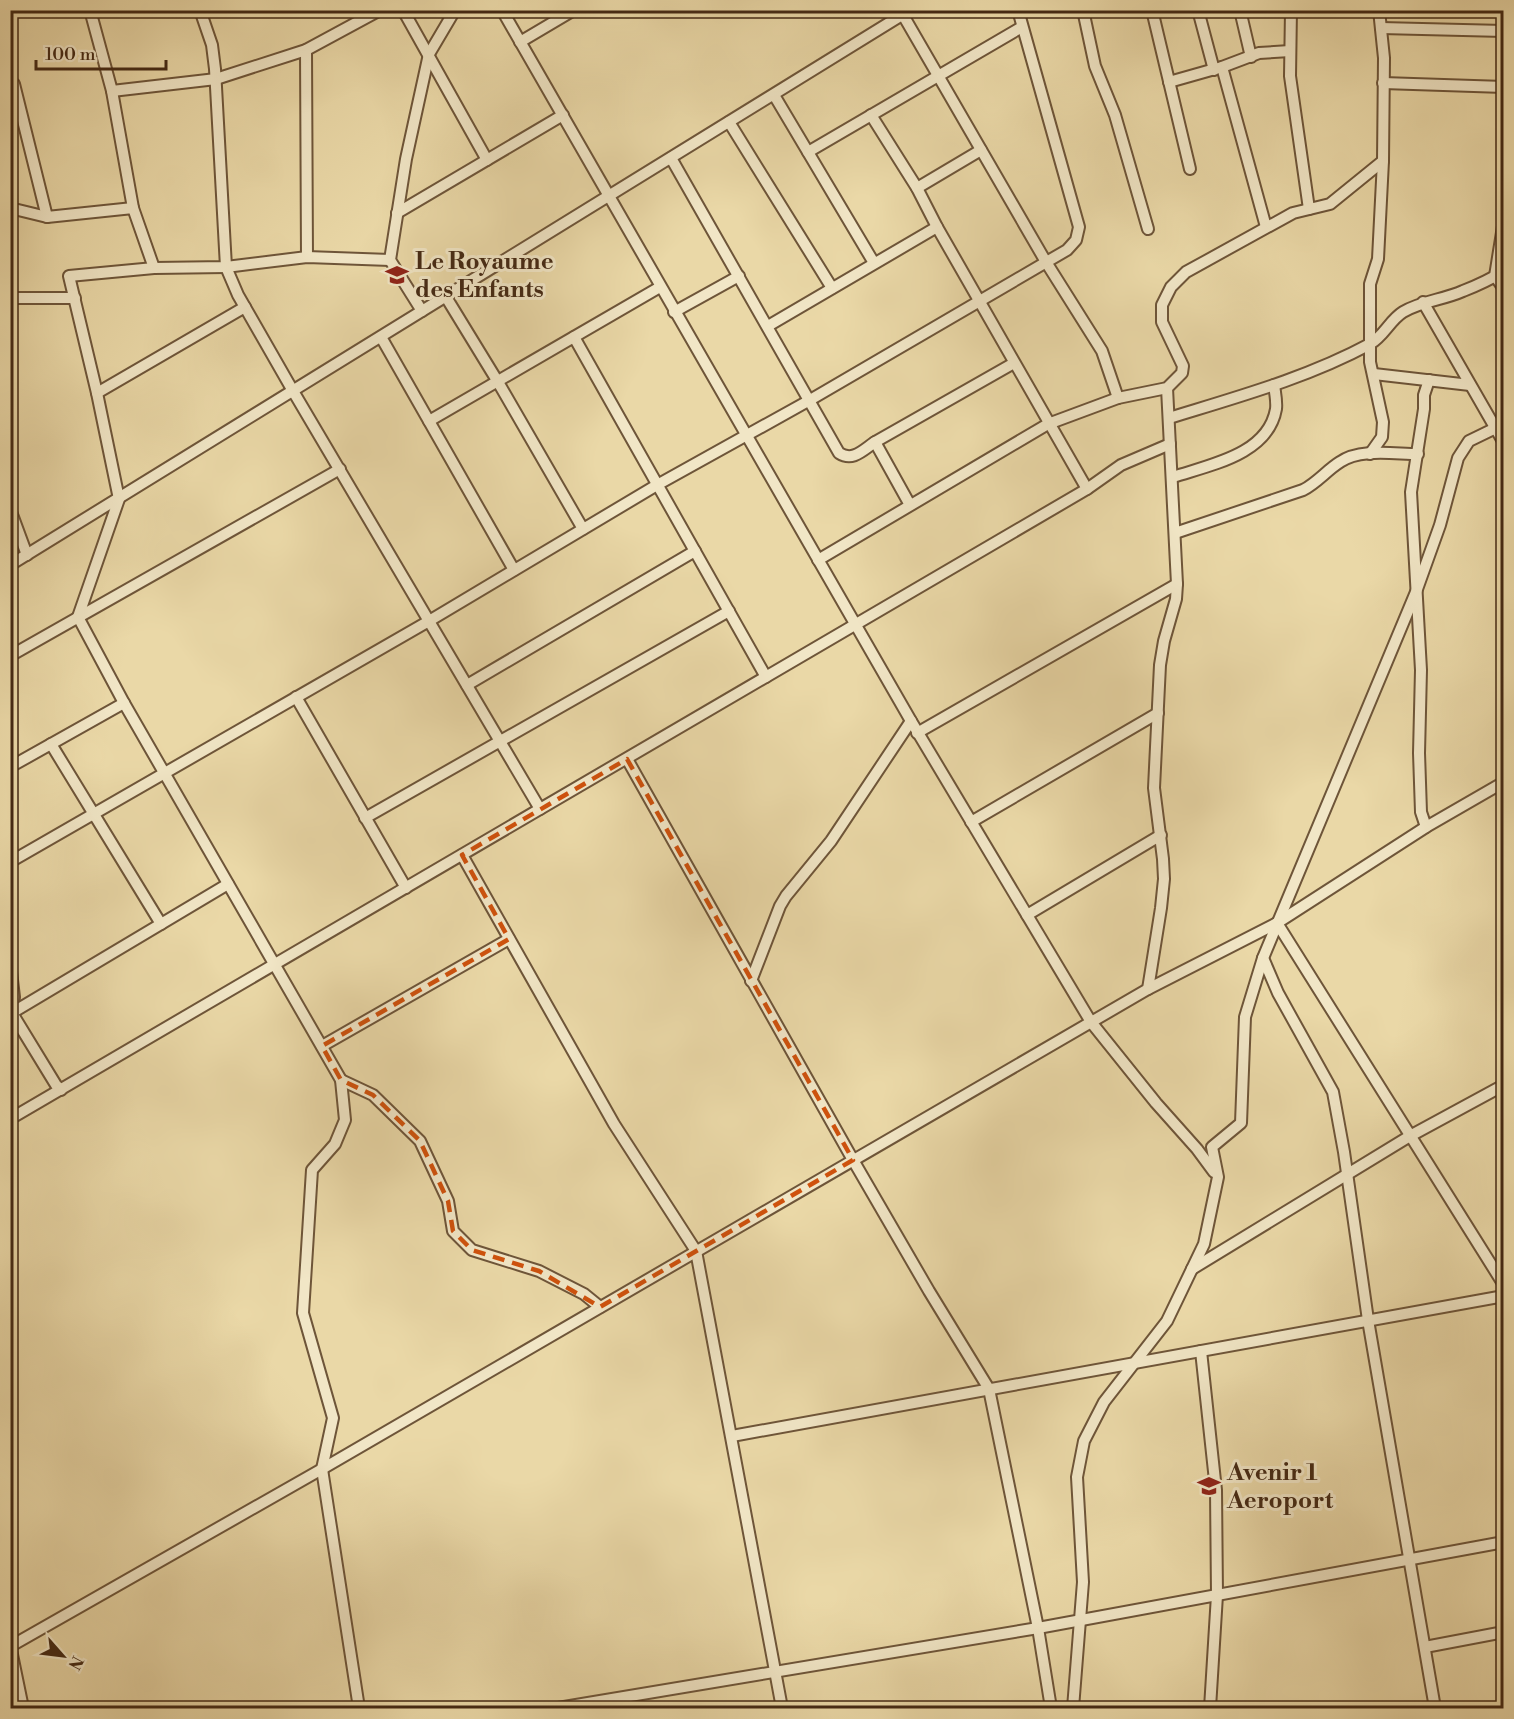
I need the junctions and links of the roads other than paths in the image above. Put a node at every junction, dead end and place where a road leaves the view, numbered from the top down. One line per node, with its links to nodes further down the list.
1 (90, 10): 31 (street)
2 (200, 10): 26 (street)
3 (380, 10): 20 (street)
4 (403, 10): 22 (street)
5 (455, 10): 22 (street)
6 (502, 10): 19 (street)
7 (574, 10): 19 (street)
8 (1018, 10): 16 (street)
9 (1083, 10): 52 (street)
10 (1152, 10): 27 (street)
11 (1198, 10): 24 (street)
12 (1240, 10): 23 (street)
13 (1291, 10): 21 (street)
14 (1379, 10): 17 (street)
15 (906, 13): 25 (street); 32 (street)
16 (1022, 27): 25 (street); 55 (street)
17 (1382, 28): 18 (street); 28 (street)
18 (1503, 31)
19 (520, 42): 33 (street)
20 (306, 50): 26 (street); 53 (street)
21 (1290, 51): 23 (street); 46 (street)
22 (429, 54): 39 (street); 47 (street)
23 (1251, 57): 24 (street)
24 (1218, 68): 27 (street); 51 (street)
25 (938, 76): 34 (street); 36 (street)
26 (216, 79): 31 (street); 57 (street)
27 (1169, 82): 41 (street)
28 (1383, 83): 30 (street); 40 (street)
29 (14, 84): 48 (street)
30 (1503, 87)
31 (112, 91): 45 (street)
32 (774, 95): 35 (street); 37 (street)
33 (563, 115): 39 (street); 43 (street)
34 (871, 115): 37 (street); 42 (street)
35 (729, 122): 38 (street); 62 (street)
36 (981, 150): 42 (street); 55 (street)
37 (808, 152): 56 (street)
38 (671, 158): 43 (street); 60 (street)
39 (487, 160): 47 (street)
40 (1383, 161): 46 (street); 75 (street)
41 (1190, 169)
42 (916, 188): 50 (street)
43 (610, 196): 61 (street); 64 (street)
44 (10, 208): 48 (street)
45 (133, 208): 48 (street); 58 (street)
46 (1309, 209): 51 (street)
47 (398, 213): 54 (street)
48 (47, 217)
49 (1503, 220): 59 (street)
50 (937, 227): 56 (street); 67 (street)
51 (1266, 227): 82 (street)
52 (1148, 228)
53 (307, 257): 54 (street); 57 (street)
54 (390, 260): 70 (street)
55 (1046, 262): 67 (street); 85 (street)
56 (874, 263): 62 (street)
57 (226, 267): 58 (street); 69 (street)
58 (154, 268): 66 (street)
59 (1499, 274): 63 (street); 68 (street)
60 (739, 276): 71 (street); 72 (street)
61 (660, 287): 71 (street); 74 (street)
62 (832, 288): 72 (street)
63 (1503, 289)
64 (446, 297): 70 (street); 79 (street)
65 (10, 298): 66 (street)
66 (75, 298): 84 (street)
67 (979, 301): 76 (street); 86 (street)
68 (1423, 302): 75 (street); 81 (street)
69 (245, 307): 83 (street); 84 (street)
70 (422, 311): 73 (street)
71 (674, 312): 91 (street)
72 (768, 326): 86 (street)
73 (381, 337): 83 (street); 88 (street)
74 (574, 337): 79 (street); 99 (street)
75 (1370, 344): 77 (street); 80 (street)
76 (1014, 363): 89 (street); 92 (street)
77 (1374, 374): 78 (street); 95 (street)
78 (1429, 380): 81 (street); 96 (street)
79 (498, 382): 88 (street); 104 (street)
80 (1274, 385): 87 (street); 98 (street)
81 (1470, 385): 90 (street)
82 (1167, 388): 85 (street); 87 (street)
83 (293, 391): 97 (street); 101 (street)
84 (97, 393): 101 (street)
85 (1118, 398): 89 (street)
86 (810, 400): 91 (street); 92 (street)
87 (1169, 418): 94 (street)
88 (429, 421): 110 (street)
89 (1048, 424): 100 (street); 102 (street)
90 (1499, 427): 93 (street); 112 (street)
91 (747, 434): 99 (street); 108 (street)
92 (875, 442): 102 (street)
93 (1503, 443)
94 (1170, 444): 98 (street); 100 (street)
95 (1370, 454): 96 (street); 105 (street)
96 (1418, 454): 112 (street)
97 (340, 469): 114 (street); 115 (street)
98 (1173, 477): 105 (street)
99 (657, 485): 104 (street); 106 (street)
100 (1087, 489): 116 (street)
101 (118, 498): 107 (street); 114 (street)
102 (910, 505): 108 (street)
103 (10, 509): 107 (street)
104 (583, 529): 110 (street)
105 (1176, 533): 111 (street)
106 (695, 551): 113 (street); 119 (street)
107 (27, 555): 109 (street)
108 (818, 560): 116 (street)
109 (10, 565)
110 (514, 570): 115 (street)
111 (1177, 584): 122 (street); 124 (street)
112 (1416, 592): 135 (street); 142 (street)
113 (729, 611): 118 (street); 125 (street)
114 (78, 617): 117 (street); 121 (street)
115 (429, 621): 119 (street); 120 (street)
116 (855, 625): 118 (street); 123 (street)
117 (10, 656)
118 (766, 677): 127 (street)
119 (467, 686): 125 (street)
120 (296, 697): 129 (street); 133 (street)
121 (124, 703): 126 (street); 129 (street)
122 (1158, 713): 134 (street); 136 (street)
123 (910, 721): 124 (street); 148 (street)
124 (917, 733): 134 (street)
125 (500, 741): 131 (street); 133 (street)
126 (51, 744): 128 (street); 132 (street)
127 (627, 759): 131 (street); 148 (street)
128 (10, 767)
129 (165, 773): 132 (street); 139 (street)
130 (1503, 782): 135 (street)
131 (540, 809): 137 (street)
132 (93, 814): 138 (street); 143 (street)
133 (365, 818): 140 (street)
134 (971, 822): 141 (street)
135 (1426, 827): 142 (street)
136 (1161, 835): 141 (street); 149 (street)
137 (462, 855): 140 (street); 144 (street)
138 (10, 862)
139 (228, 884): 143 (street); 147 (street)
140 (406, 888): 147 (street)
141 (1027, 915): 151 (street)
142 (1277, 923): 145 (street); 149 (street); 157 (street)
143 (160, 924): 150 (street)
144 (510, 939): 152 (street); 161 (street)
145 (1263, 958): 159 (street); 160 (street)
146 (10, 963): 150 (street)
147 (275, 964): 152 (street); 155 (street)
148 (751, 981): 158 (street)
149 (1148, 989): 151 (street)
150 (11, 1013): 155 (street)
151 (1091, 1022): 158 (street); 160 (street)
152 (322, 1046): 153 (street)
153 (341, 1080): 165 (street); 171 (street)
154 (1503, 1085): 157 (street)
155 (62, 1090): 156 (street)
156 (10, 1119)
157 (1410, 1136): 159 (street); 163 (street)
158 (853, 1160): 161 (street); 169 (street)
159 (1348, 1174): 162 (street); 166 (street)
160 (1218, 1177): 162 (street)
161 (696, 1251): 165 (street); 170 (street)
162 (1192, 1269): 168 (street)
163 (1503, 1285)
164 (1503, 1296): 166 (street)
165 (600, 1307): 171 (street)
166 (1368, 1320): 167 (street); 173 (street)
167 (1202, 1351): 168 (street); 174 (street)
168 (1131, 1365): 169 (street); 175 (street)
169 (989, 1389): 170 (street); 176 (street)
170 (732, 1436): 180 (street)
171 (322, 1469): 178 (street); 182 (street)
172 (1503, 1542): 173 (street)
173 (1410, 1558): 174 (street); 179 (street)
174 (1217, 1594): 175 (street); 187 (street)
175 (1079, 1620): 176 (street); 186 (street)
176 (1038, 1628): 180 (street); 185 (street)
177 (1503, 1632): 179 (street)
178 (11, 1646): 181 (street)
179 (1425, 1647): 188 (street)
180 (775, 1671): 183 (street); 184 (street)
181 (23, 1708)
182 (359, 1708)
183 (558, 1708)
184 (782, 1708)
185 (1051, 1708)
186 (1073, 1708)
187 (1210, 1708)
188 (1435, 1708)

